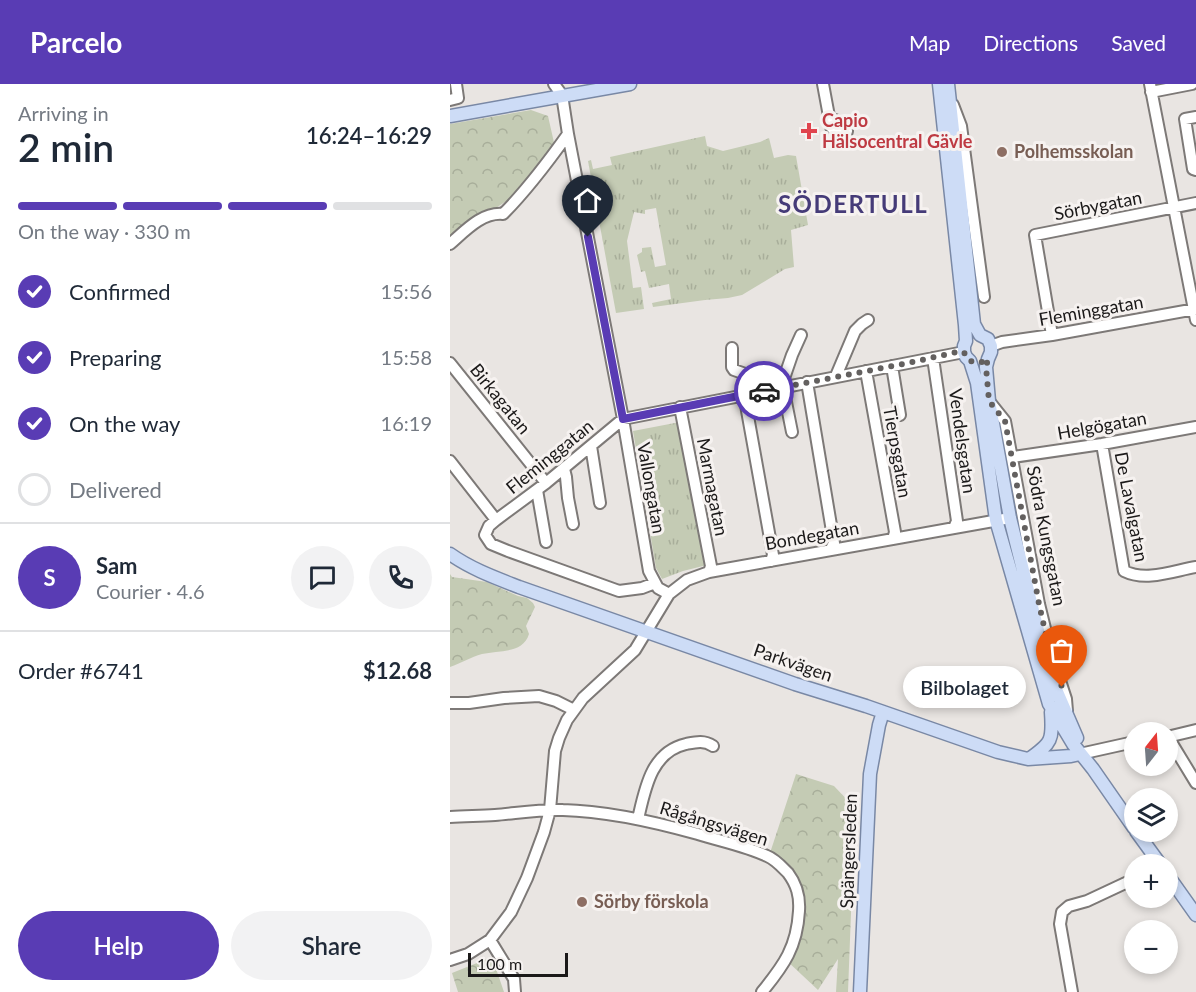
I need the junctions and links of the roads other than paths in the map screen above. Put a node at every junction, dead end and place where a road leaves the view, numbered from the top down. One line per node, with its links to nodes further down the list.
1 (456, 84): 10 (street)
2 (554, 84): 9 (street)
3 (630, 84): 9 (main road)
4 (823, 84): 13 (street)
5 (939, 84): 27 (main road, Södra Kungsgatan)
6 (1192, 84): 8 (street)
7 (949, 87): 19 (street); 23 (main road)
8 (1150, 88): 17 (street)
9 (562, 95): 11 (main road); 14 (street, Vallongatan)
10 (454, 99)
11 (450, 116)
12 (1196, 117): 15 (street)
13 (829, 118)
14 (568, 134): 18 (street); 40 (street, Vallongatan)
15 (1196, 170)
16 (1196, 203): 17 (street, Sörbygatan)
17 (1174, 207): 20 (street); 24 (street, Sörbygatan)
18 (450, 244)
19 (984, 297)
20 (1195, 312): 24 (street, Fleminggatan)
21 (868, 320): 33 (street)
22 (801, 335): 35 (street)
23 (980, 335): 25 (main road); 27 (main road)
24 (1052, 335): 25 (street, Fleminggatan)
25 (992, 346): 29 (main road, Södra Kungsgatan)
26 (732, 348): 35 (street)
27 (966, 351): 28 (street, Fleminggatan); 29 (main road); 52 (main road, Södra Kungsgatan)
28 (933, 358): 31 (street, Fleminggatan); 54 (street, Vendelsgatan)
29 (988, 359): 37 (main road, Södra Kungsgatan)
30 (450, 363): 48 (street, Birkagatan)
31 (892, 366): 32 (street, Fleminggatan); 39 (street)
32 (866, 371): 33 (street, Fleminggatan); 55 (street, Tierpsgatan)
33 (836, 376): 34 (street, Fleminggatan)
34 (807, 382): 35 (street, Fleminggatan); 57 (street)
35 (779, 387): 36 (street, Fleminggatan); 42 (street)
36 (744, 394): 38 (street, Fleminggatan); 59 (street)
37 (989, 401): 45 (street, Södra Kungsgatan); 50 (main road, Södra Kungsgatan)
38 (680, 407): 40 (street, Fleminggatan); 61 (street, Marmagatan)
39 (900, 415)
40 (623, 419): 44 (street, Fleminggatan); 62 (street, Vallongatan)
41 (1196, 427): 43 (street, Helgögatan)
42 (792, 432)
43 (1102, 444): 45 (street, Helgögatan); 60 (street, De Lavalgatan)
44 (591, 446): 47 (street, Fleminggatan); 49 (street)
45 (1013, 458): 69 (street, Södra Kungsgatan)
46 (450, 462): 51 (street)
47 (564, 469): 48 (street, Fleminggatan); 53 (street)
48 (542, 487): 51 (street, Fleminggatan); 56 (street)
49 (600, 503)
50 (1010, 519): 52 (street, Bondegatan); 69 (main road, Södra Kungsgatan)
51 (496, 520): 62 (street)
52 (996, 520): 54 (street, Bondegatan); 66 (main road, Södra Kungsgatan)
53 (573, 524)
54 (954, 528): 55 (street, Bondegatan)
55 (893, 539): 57 (street, Bondegatan)
56 (546, 542)
57 (831, 549): 59 (street, Bondegatan)
58 (450, 554): 64 (main road, Parkvägen)
59 (771, 561): 61 (street, Bondegatan)
60 (1196, 567)
61 (709, 572): 63 (street, Bondegatan)
62 (655, 583): 63 (street)
63 (669, 594): 64 (street, Bondegatan)
64 (647, 632): 67 (street, Bondegatan); 68 (main road, Parkvägen)
65 (450, 703): 67 (street)
66 (1051, 708): 75 (main road, Södra Kungsgatan); 76 (main road)
67 (574, 710): 79 (street, Bondegatan)
68 (883, 712): 76 (main road, Parkvägen); 90 (main road, Spängersleden)
69 (1067, 717): 75 (main road, Södra Kungsgatan)
70 (1196, 730): 71 (street)
71 (1178, 734)
72 (1124, 744): 75 (street, Parkvägen)
73 (714, 746): 82 (street, Rågångsvägen)
74 (1178, 751): 77 (street)
75 (1080, 754): 76 (main road, Parkvägen); 80 (main road)
76 (1028, 759)
77 (1192, 770): 78 (street)
78 (1196, 783)
79 (550, 810): 81 (street, Rågångsvägen); 82 (street, Rågångsvägen); 86 (street, Bondegatan)
80 (1124, 814)
81 (450, 817)
82 (638, 819): 89 (street, Rågångsvägen)
83 (1124, 884): 91 (street)
84 (1178, 890): 85 (main road)
85 (1196, 915)
86 (490, 940): 87 (street); 88 (street)
87 (450, 960)
88 (516, 992)
89 (762, 992)
90 (860, 992)
91 (1072, 992)

